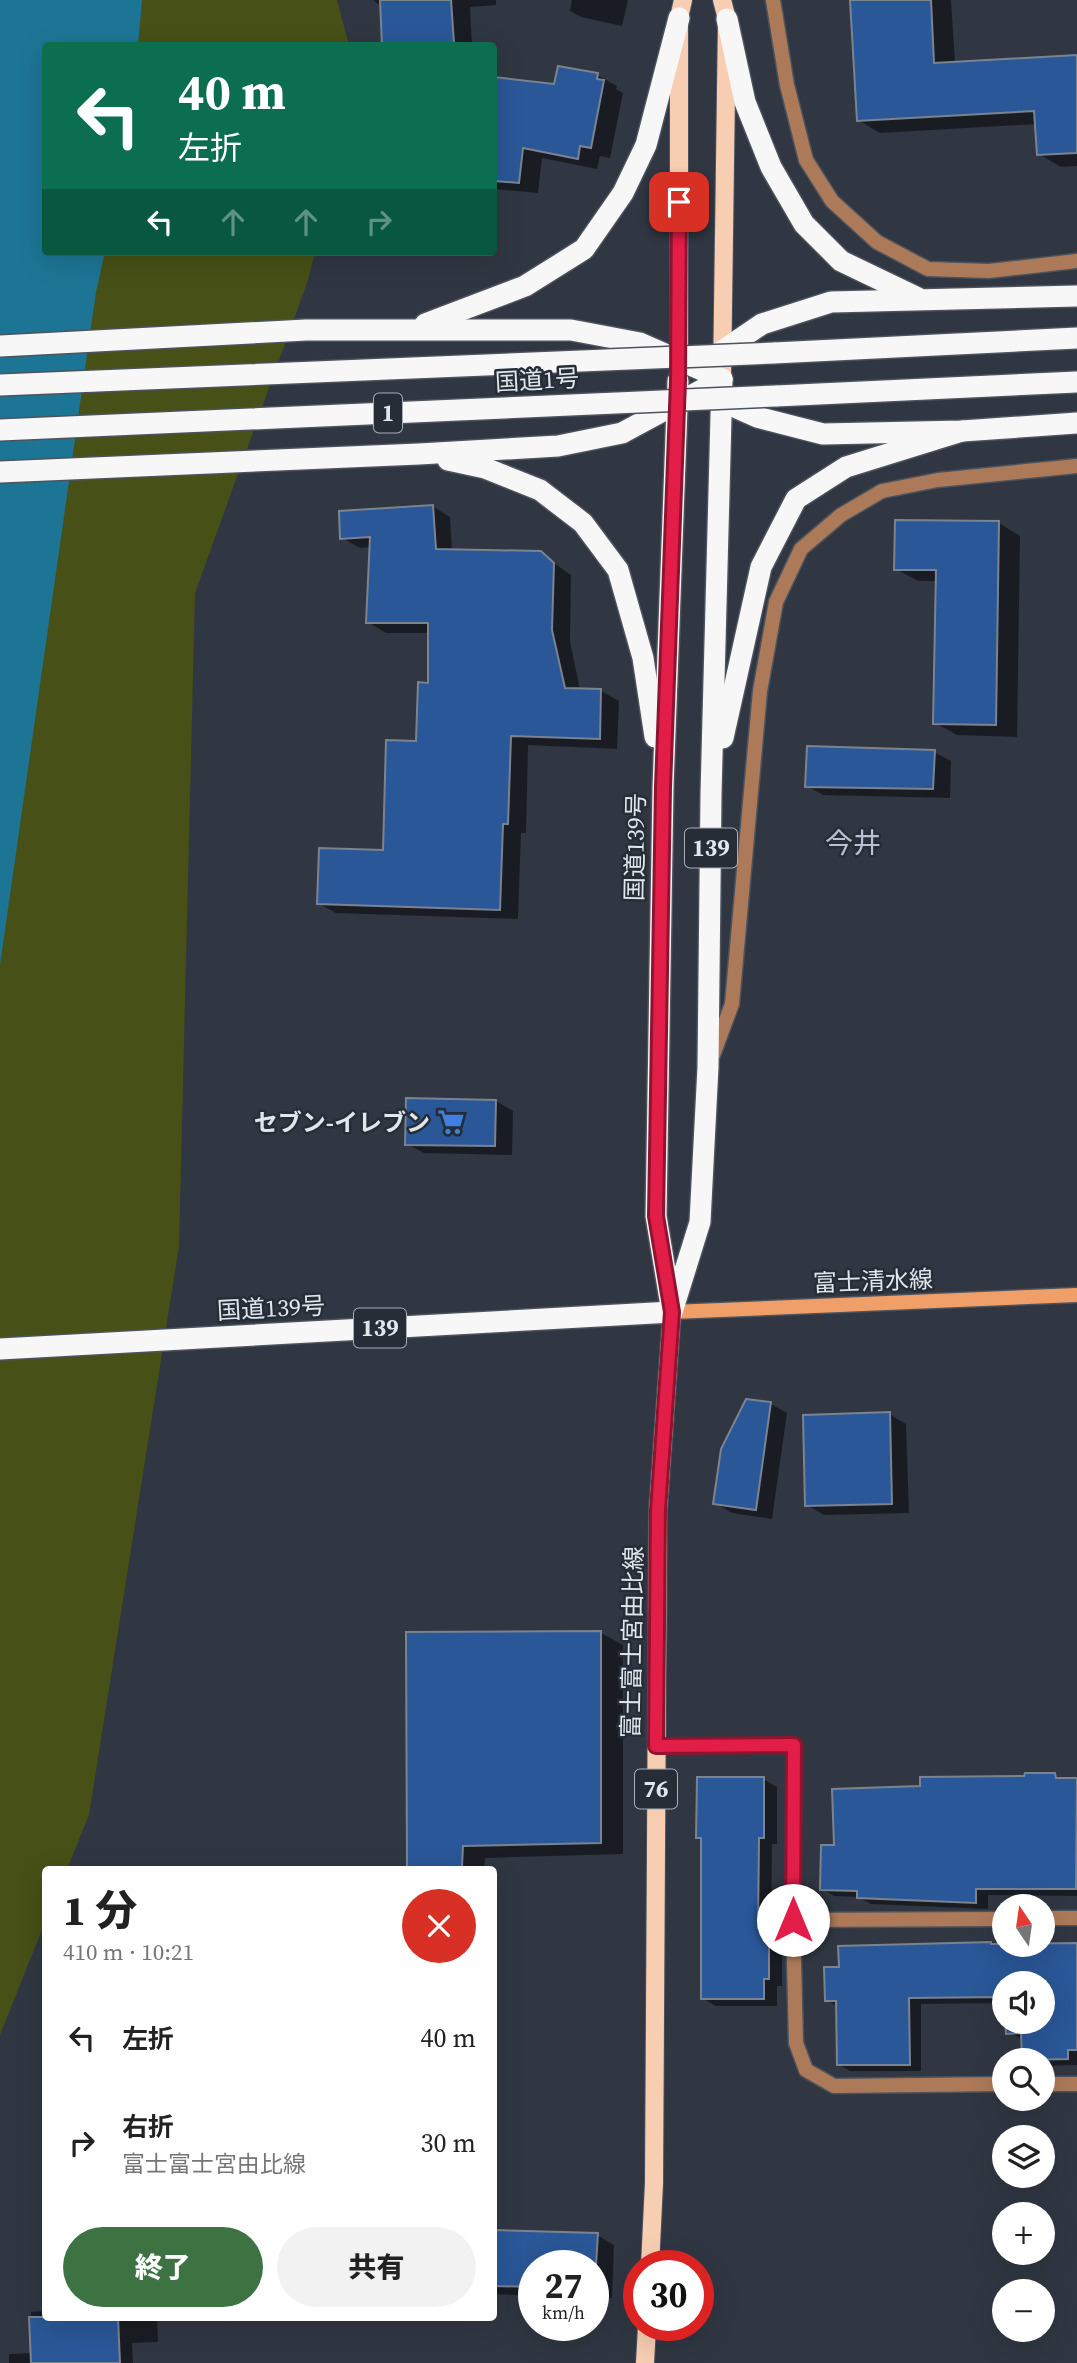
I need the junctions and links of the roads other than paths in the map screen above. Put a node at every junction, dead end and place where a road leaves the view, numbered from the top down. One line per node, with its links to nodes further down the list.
1 (773, 0): 4 (street)
2 (681, 9): 7 (highway); 11 (main road)
3 (725, 9): 6 (highway); 10 (main road)
4 (1077, 261)
5 (1077, 296): 6 (highway)
6 (919, 299): 10 (highway)
7 (413, 328): 9 (highway); 11 (highway)
8 (1077, 338): 14 (highway, 国道1号 / 1, bridge)
9 (0, 346)
10 (722, 352): 11 (highway); 12 (main road)
11 (685, 370): 12 (highway); 15 (highway); 17 (highway, 国道139号 / 139)
12 (722, 379): 15 (highway, 1); 16 (highway, 139)
13 (1077, 382): 19 (highway, 国道1号 / 1, bridge)
14 (0, 385)
15 (701, 391): 16 (highway); 17 (highway, 1)
16 (722, 401): 20 (highway); 25 (highway, 139)
17 (678, 403): 21 (highway, 1); 24 (highway, 国道139号 / 139)
18 (1077, 423): 20 (highway)
19 (0, 430)
20 (962, 431): 25 (highway)
21 (419, 454): 23 (highway, 1); 24 (highway, 1)
22 (1077, 466): 26 (street)
23 (0, 472)
24 (663, 787): 28 (highway, 国道139号 / 139)
25 (711, 794): 26 (highway, 139)
26 (708, 1067): 28 (highway, 139)
27 (1077, 1295): 28 (main road, 富士清水線)
28 (672, 1312): 29 (highway, 国道139号 / 139); 30 (main road, 富士富士宮由比線 / 76)
29 (0, 1349)
30 (656, 1746): 34 (street); 38 (main road, 富士富士宮由比線 / 76)
31 (1077, 1918): 33 (street)
32 (992, 1919): 34 (street)
33 (1055, 1919)
34 (793, 1920): 35 (street)
35 (992, 2084)
36 (1055, 2084): 37 (street)
37 (1077, 2084)
38 (651, 2250)
39 (646, 2341): 40 (main road)
40 (645, 2363)

